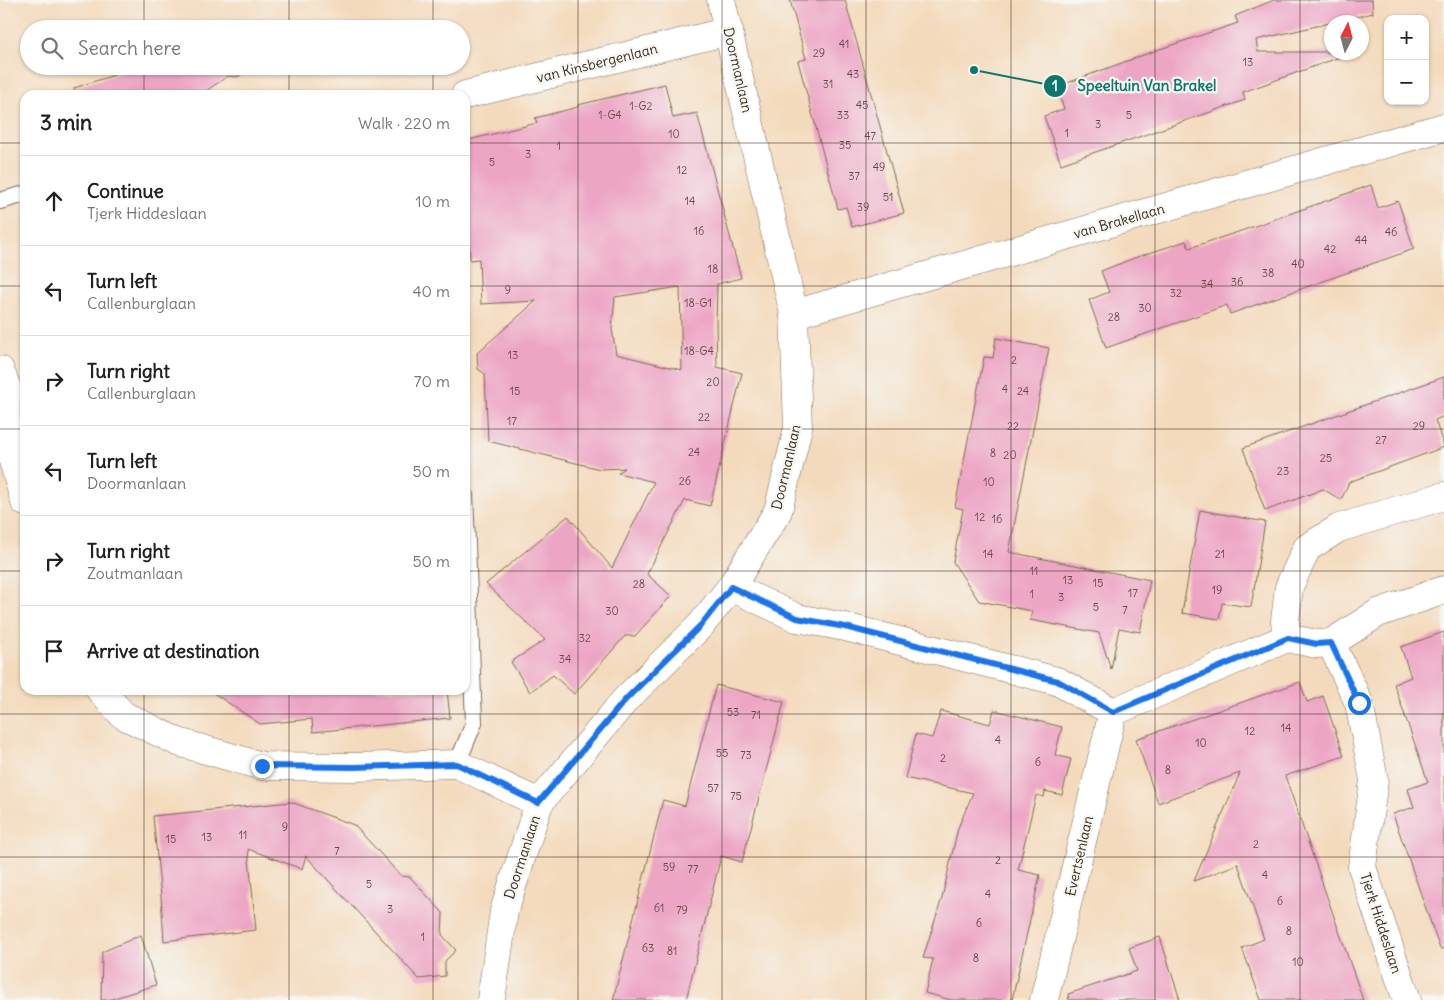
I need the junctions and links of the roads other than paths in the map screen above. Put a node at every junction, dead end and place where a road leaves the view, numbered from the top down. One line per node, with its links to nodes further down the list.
1 (721, 0): 2 (street, Doormanlaan)
2 (729, 31): 3 (street, van Kinsbergenlaan); 7 (street, Doormanlaan)
3 (470, 94)
4 (1444, 127): 7 (street, van Brakellaan)
5 (20, 195): 6 (lane)
6 (0, 201)
7 (794, 314): 11 (street, Doormanlaan)
8 (0, 370): 9 (street)
9 (20, 485)
10 (1444, 496): 14 (street)
11 (731, 587): 17 (street); 19 (street, Doormanlaan)
12 (1444, 590): 15 (street)
13 (470, 626): 18 (lane)
14 (1288, 638): 15 (street); 17 (street)
15 (1331, 643): 22 (street, Tjerk Hiddeslaan)
16 (105, 695): 18 (street)
17 (1113, 712): 21 (street, Evertsenlaan)
18 (457, 764): 19 (street)
19 (538, 803): 20 (street, Doormanlaan)
20 (490, 1000)
21 (1044, 1000)
22 (1406, 1000)

